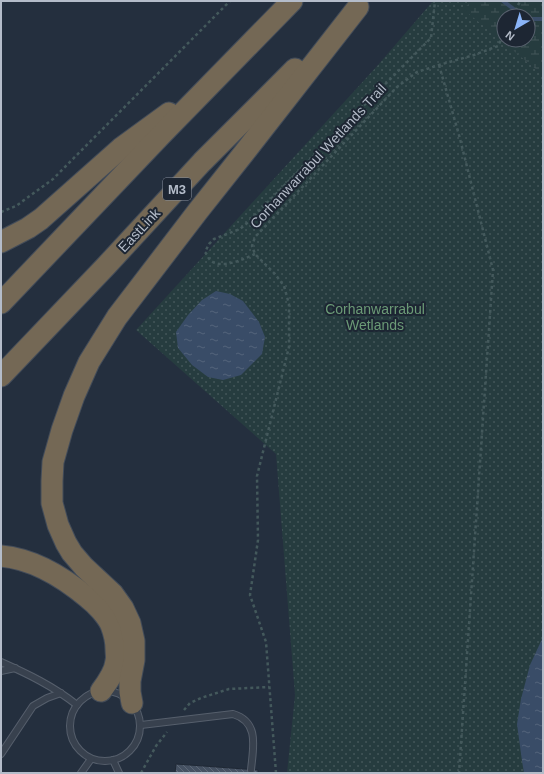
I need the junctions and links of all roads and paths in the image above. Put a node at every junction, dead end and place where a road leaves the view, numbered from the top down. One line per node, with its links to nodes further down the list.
1 (230, 1): 8 (path)
2 (292, 1): 7 (highway)
3 (435, 1): 10 (path)
4 (361, 4): 12 (highway, EastLink / M3); 19 (highway)
5 (496, 47): 6 (path, Corhanwarrabul Wetlands Trail)
6 (439, 65): 10 (path, Corhanwarrabul Wetlands Trail); 29 (path)
7 (215, 80): 9 (highway); 11 (highway)
8 (1, 212)
9 (1, 242)
10 (255, 254): 28 (path)
11 (1, 303)
12 (1, 376)
13 (1, 556): 17 (highway)
14 (1, 662): 15 (lane)
15 (15, 668): 16 (lane); 18 (lane)
16 (1, 671)
17 (101, 691): 19 (lane); 20 (lane)
18 (61, 693): 20 (lane); 22 (lane)
19 (132, 703): 21 (lane)
20 (77, 705): 23 (lane)
21 (141, 725): 24 (lane); 25 (lane)
22 (1, 754)
23 (91, 759): 24 (lane); 26 (lane)
24 (113, 760): 27 (lane)
25 (251, 770)
26 (81, 773)
27 (119, 773)
28 (276, 773)
29 (458, 773)

